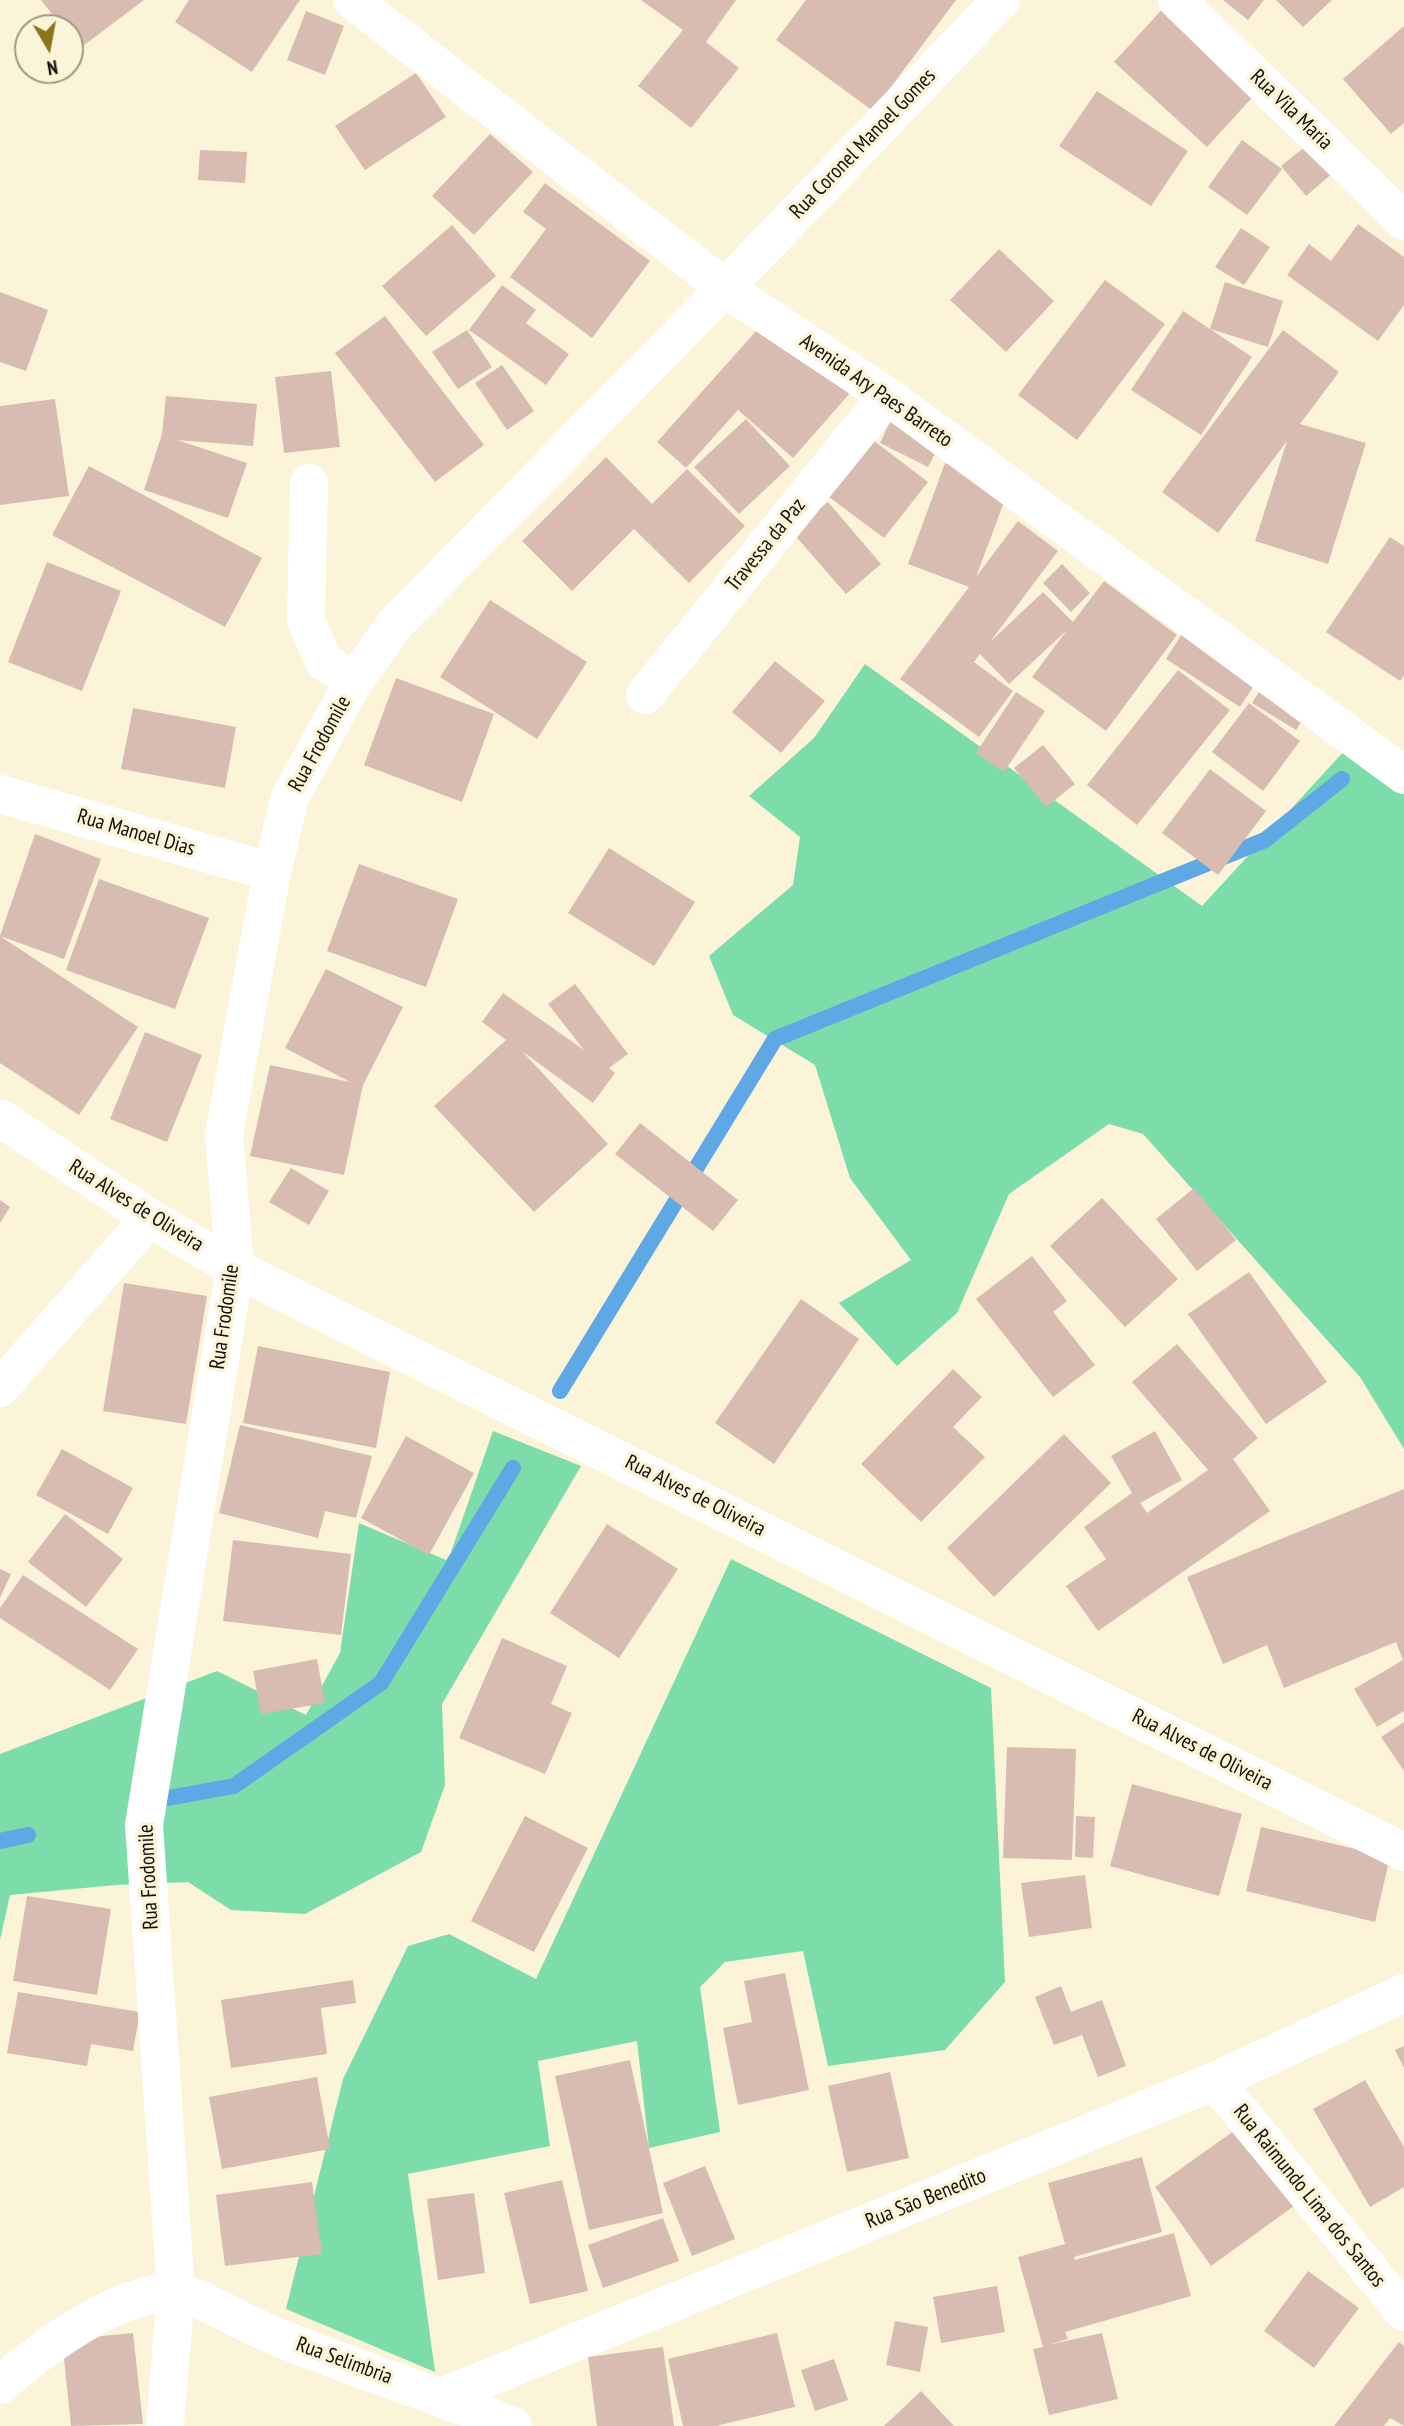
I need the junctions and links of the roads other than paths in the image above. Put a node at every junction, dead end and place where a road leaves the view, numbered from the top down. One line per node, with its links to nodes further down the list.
1 (352, 0): 5 (street, Avenida Ary Paes Barreto)
2 (1001, 0): 5 (street, Rua Coronel Manoel Gomes)
3 (1177, 0): 4 (street, Rua Vila Maria)
4 (1404, 221)
5 (725, 288): 6 (street, Avenida Ary Paes Barreto); 8 (street, Rua Frodomile)
6 (887, 396): 9 (street, Travessa da Paz); 10 (street, Avenida Ary Paes Barreto)
7 (309, 483): 8 (street)
8 (354, 681): 12 (street, Rua Frodomile)
9 (645, 695)
10 (1404, 775)
11 (0, 794): 12 (street, Rua Manoel Dias)
12 (272, 872): 15 (street, Rua Frodomile)
13 (0, 1118): 14 (street, Rua Alves de Oliveira)
14 (150, 1218): 15 (street, Rua Alves de Oliveira); 16 (street)
15 (235, 1268): 17 (street, Rua Alves de Oliveira); 20 (street, Rua Frodomile)
16 (0, 1388)
17 (1404, 1852)
18 (1404, 1993): 19 (street, Rua São Benedito)
19 (1215, 2081): 21 (street, Rua Raimundo Lima dos Santos); 23 (street, Rua São Benedito)
20 (176, 2291): 22 (street); 23 (street, Rua Selimbria); 24 (street, Rua Frodomile)
21 (1404, 2312)
22 (0, 2385)
23 (444, 2396): 25 (street, Rua Selimbria)
24 (165, 2426)
25 (513, 2426)

